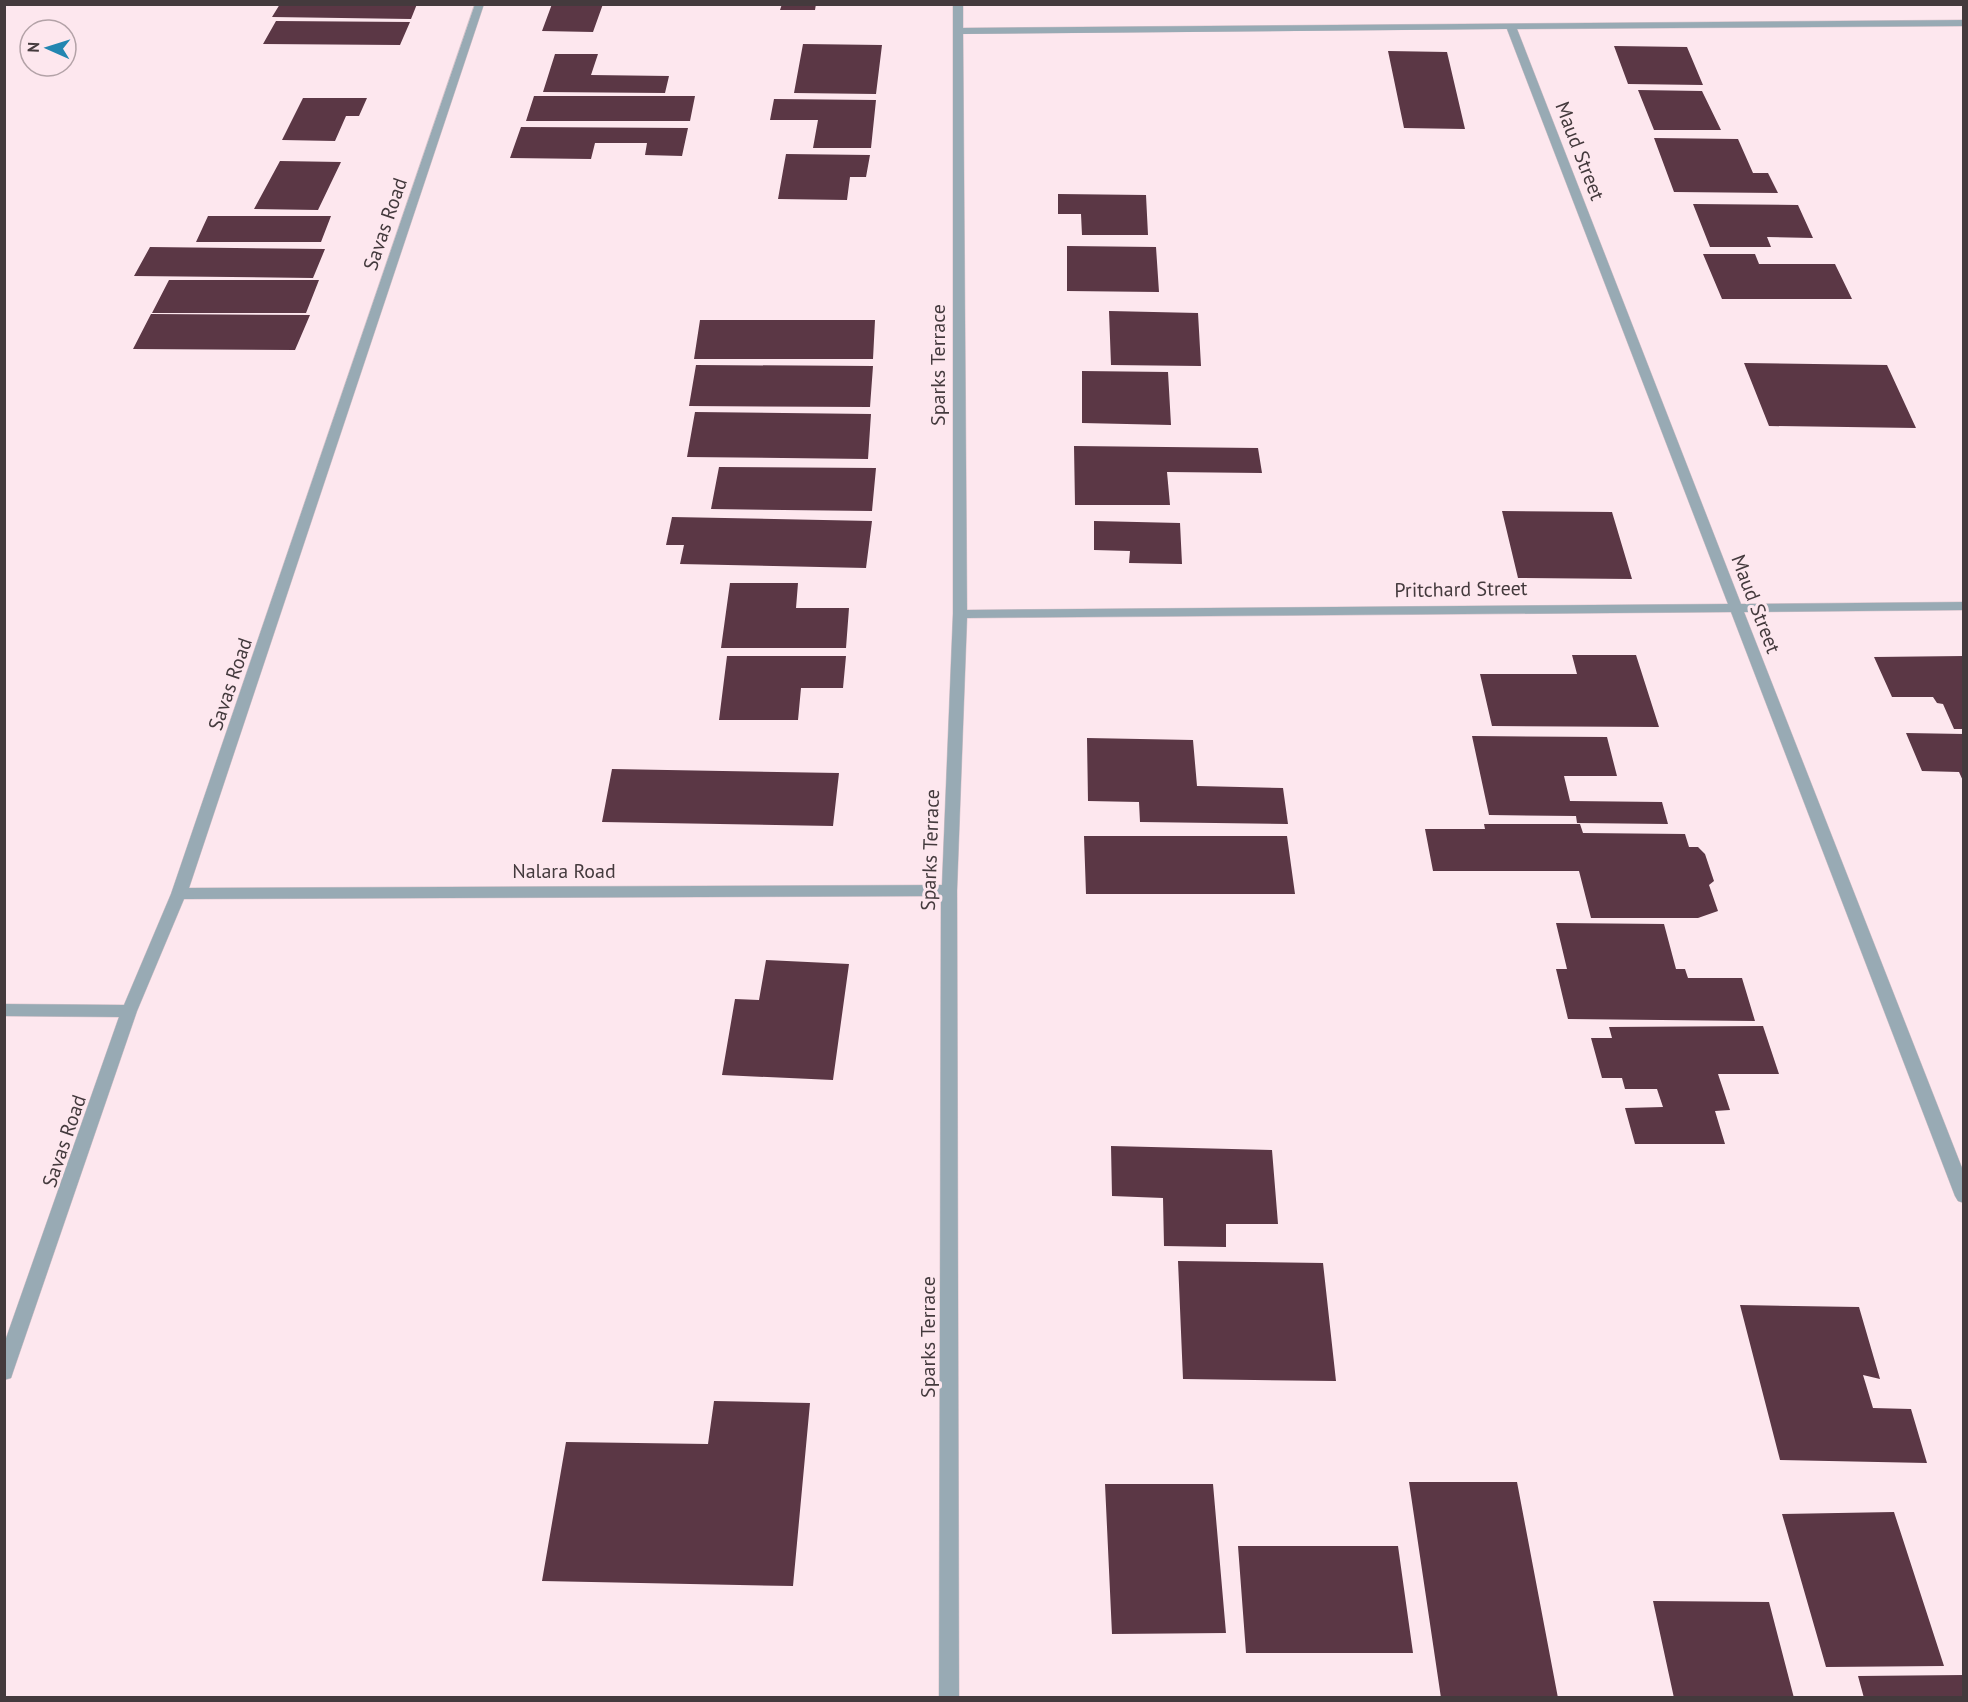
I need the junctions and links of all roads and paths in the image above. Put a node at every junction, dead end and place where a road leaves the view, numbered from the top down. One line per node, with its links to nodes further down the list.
1 (480, 4): 10 (street, Savas Road)
2 (958, 4): 5 (street, Sparks Terrace)
3 (1964, 23): 4 (street)
4 (1511, 27): 5 (street); 6 (street, Maud Street)
5 (959, 31): 8 (street, Sparks Terrace)
6 (1736, 606): 7 (street, Pritchard Street); 8 (street, Pritchard Street); 13 (street, Maud Street)
7 (1964, 606)
8 (960, 614): 9 (street, Sparks Terrace)
9 (950, 890): 10 (street, Nalara Road); 15 (street, Sparks Terrace)
10 (179, 894): 12 (street, Savas Road)
11 (4, 1010): 12 (street)
12 (129, 1011): 14 (street, Savas Road)
13 (1964, 1196)
14 (4, 1372)
15 (949, 1698)

